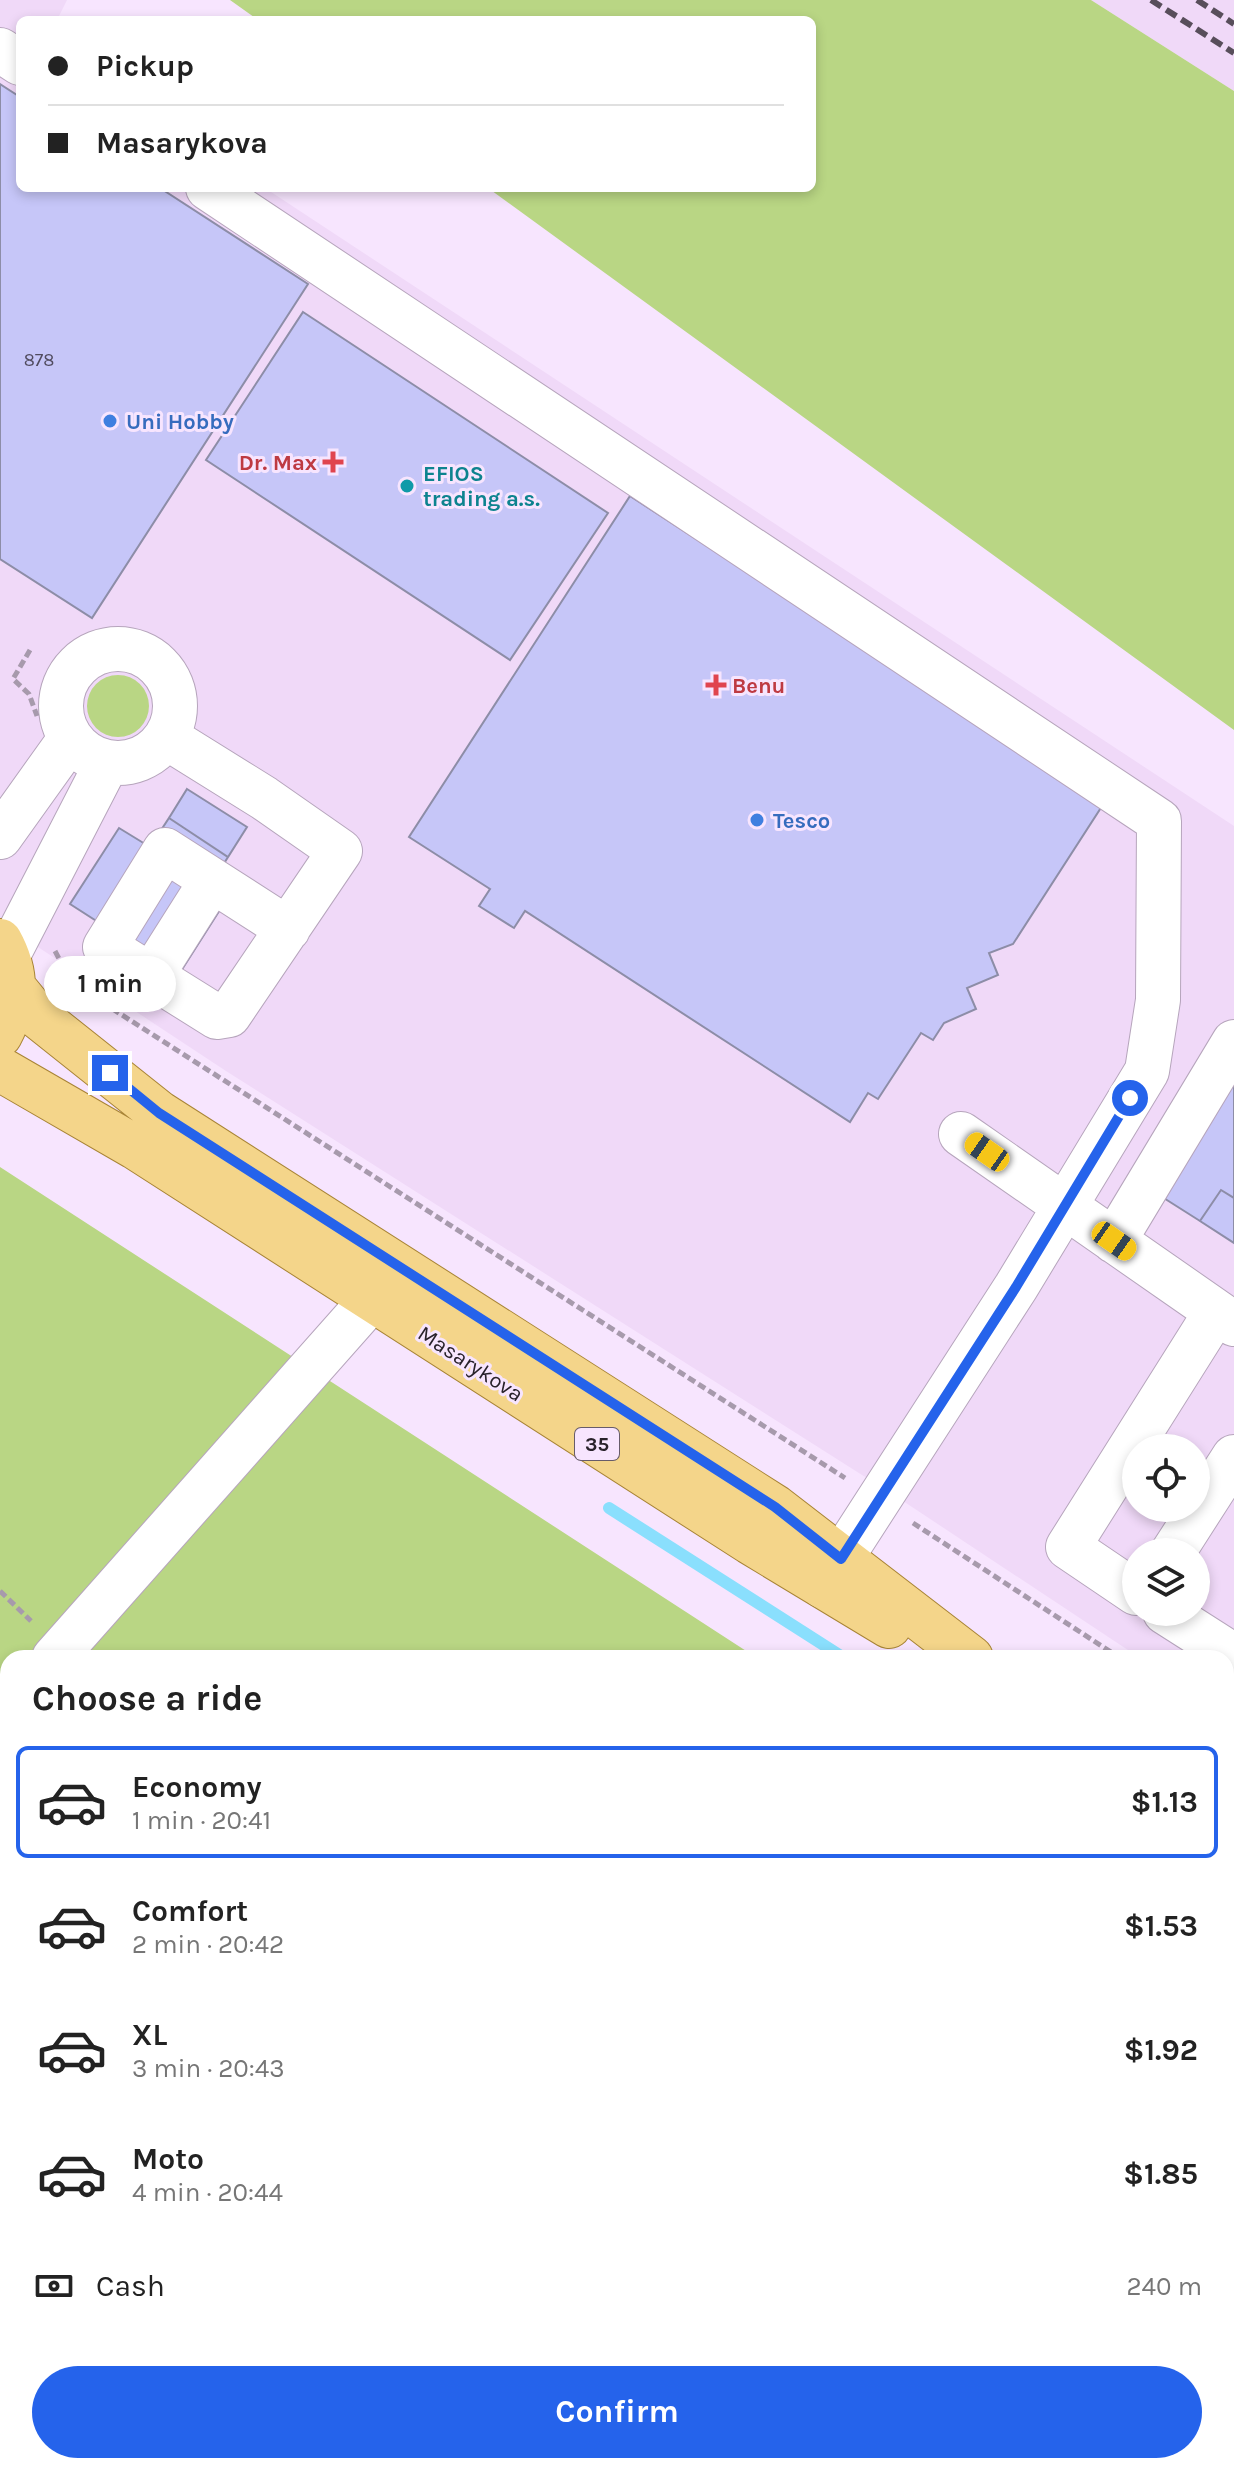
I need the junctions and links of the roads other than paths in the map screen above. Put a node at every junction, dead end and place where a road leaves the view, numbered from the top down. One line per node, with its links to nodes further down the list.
1 (214, 192): 12 (lane)
2 (50, 734): 3 (lane); 4 (lane); 5 (lane)
3 (166, 737): 4 (lane); 6 (lane)
4 (107, 763): 7 (lane)
5 (0, 837)
6 (288, 929): 6 (lane)
7 (7, 961): 8 (main road); 18 (main road, Masarykova / 35)
8 (0, 1035)
9 (1234, 1042): 13 (lane)
10 (0, 1069): 14 (main road, Masarykova / 35)
11 (961, 1134): 12 (lane)
12 (1065, 1206): 13 (lane); 18 (lane)
13 (1114, 1241): 15 (lane)
14 (372, 1299): 18 (main road, Masarykova / 35); 21 (lane)
15 (1225, 1318): 19 (lane)
16 (1234, 1457): 17 (lane)
17 (1182, 1538)
18 (832, 1572): 22 (main road, Masarykova / 35); 23 (main road, Masarykova / 35)
19 (1122, 1584)
20 (1187, 1626): 24 (lane)
21 (61, 1650)
22 (933, 1650)
23 (958, 1650)
24 (1225, 1650)

